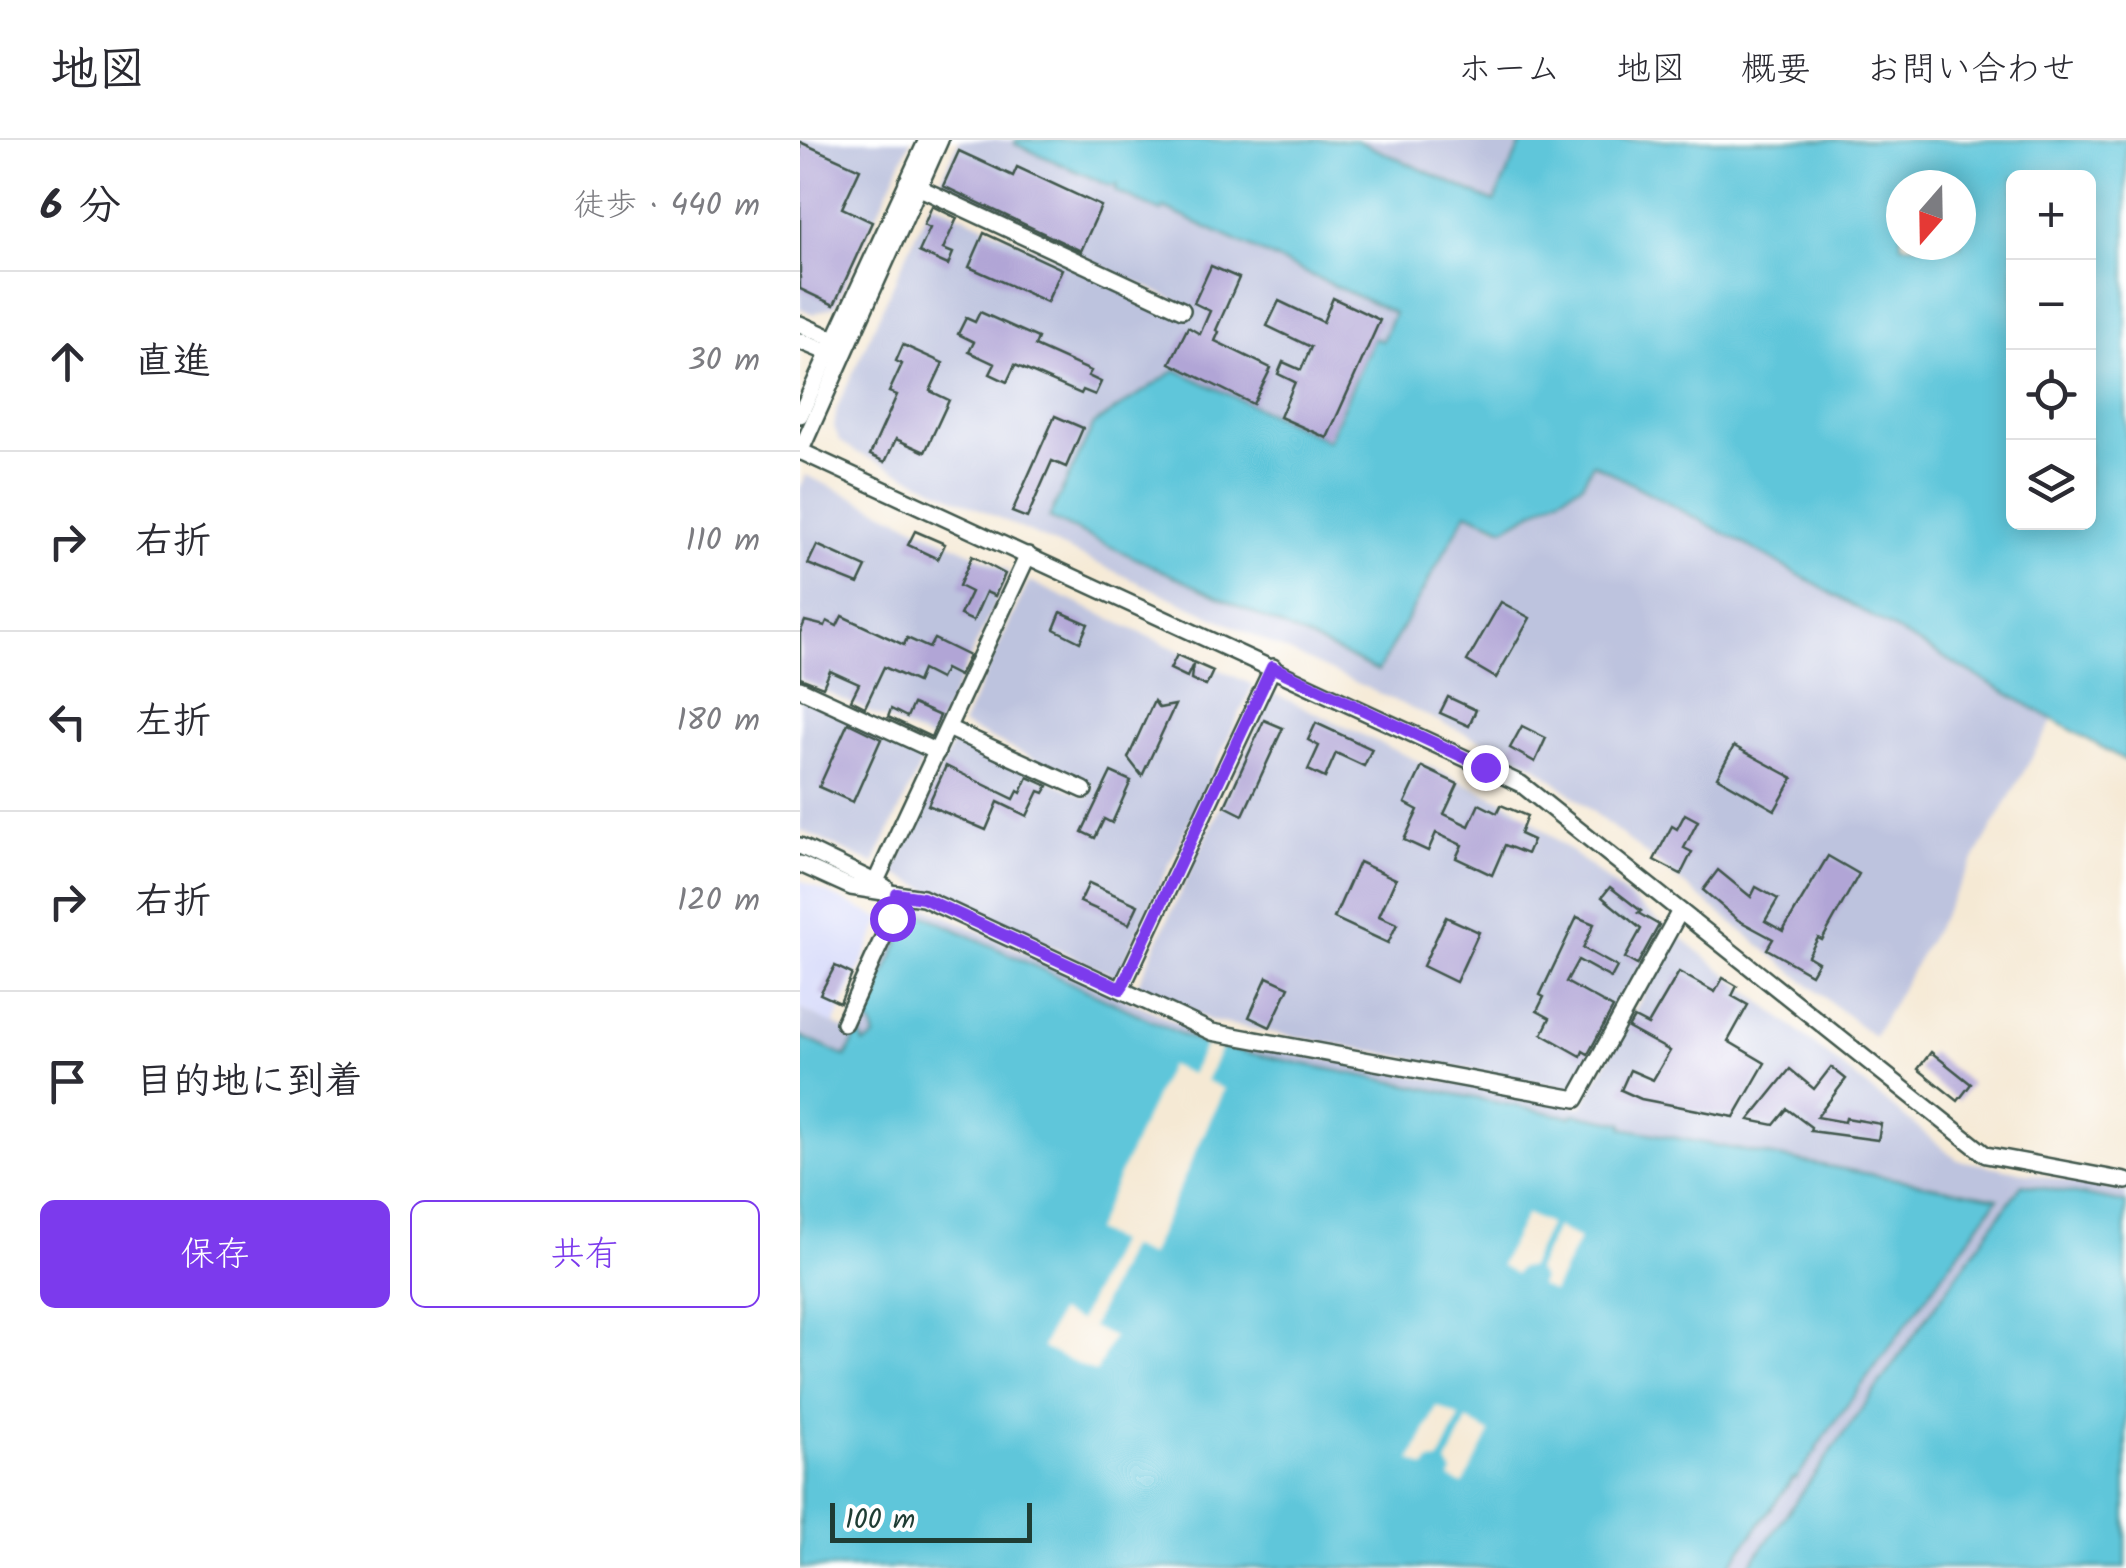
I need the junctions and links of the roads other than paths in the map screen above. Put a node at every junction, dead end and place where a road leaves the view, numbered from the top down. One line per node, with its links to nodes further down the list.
1 (926, 140): 3 (street)
2 (940, 140): 3 (street)
3 (913, 184): 4 (street); 7 (street)
4 (1182, 310)
5 (800, 324): 7 (street)
6 (800, 341): 7 (street)
7 (838, 349): 8 (street); 9 (street)
8 (800, 415)
9 (800, 451): 10 (street)
10 (1028, 555): 11 (street); 13 (street)
11 (1272, 667): 20 (street); 21 (street)
12 (800, 689): 14 (street)
13 (948, 728): 14 (street); 15 (street)
14 (937, 752): 18 (street)
15 (1084, 790)
16 (800, 846): 18 (street)
17 (800, 864): 19 (street)
18 (876, 881): 19 (street)
19 (897, 894): 21 (street); 22 (street)
20 (1680, 910): 21 (street); 23 (street)
21 (1121, 989)
22 (844, 1023)
23 (2126, 1182)

